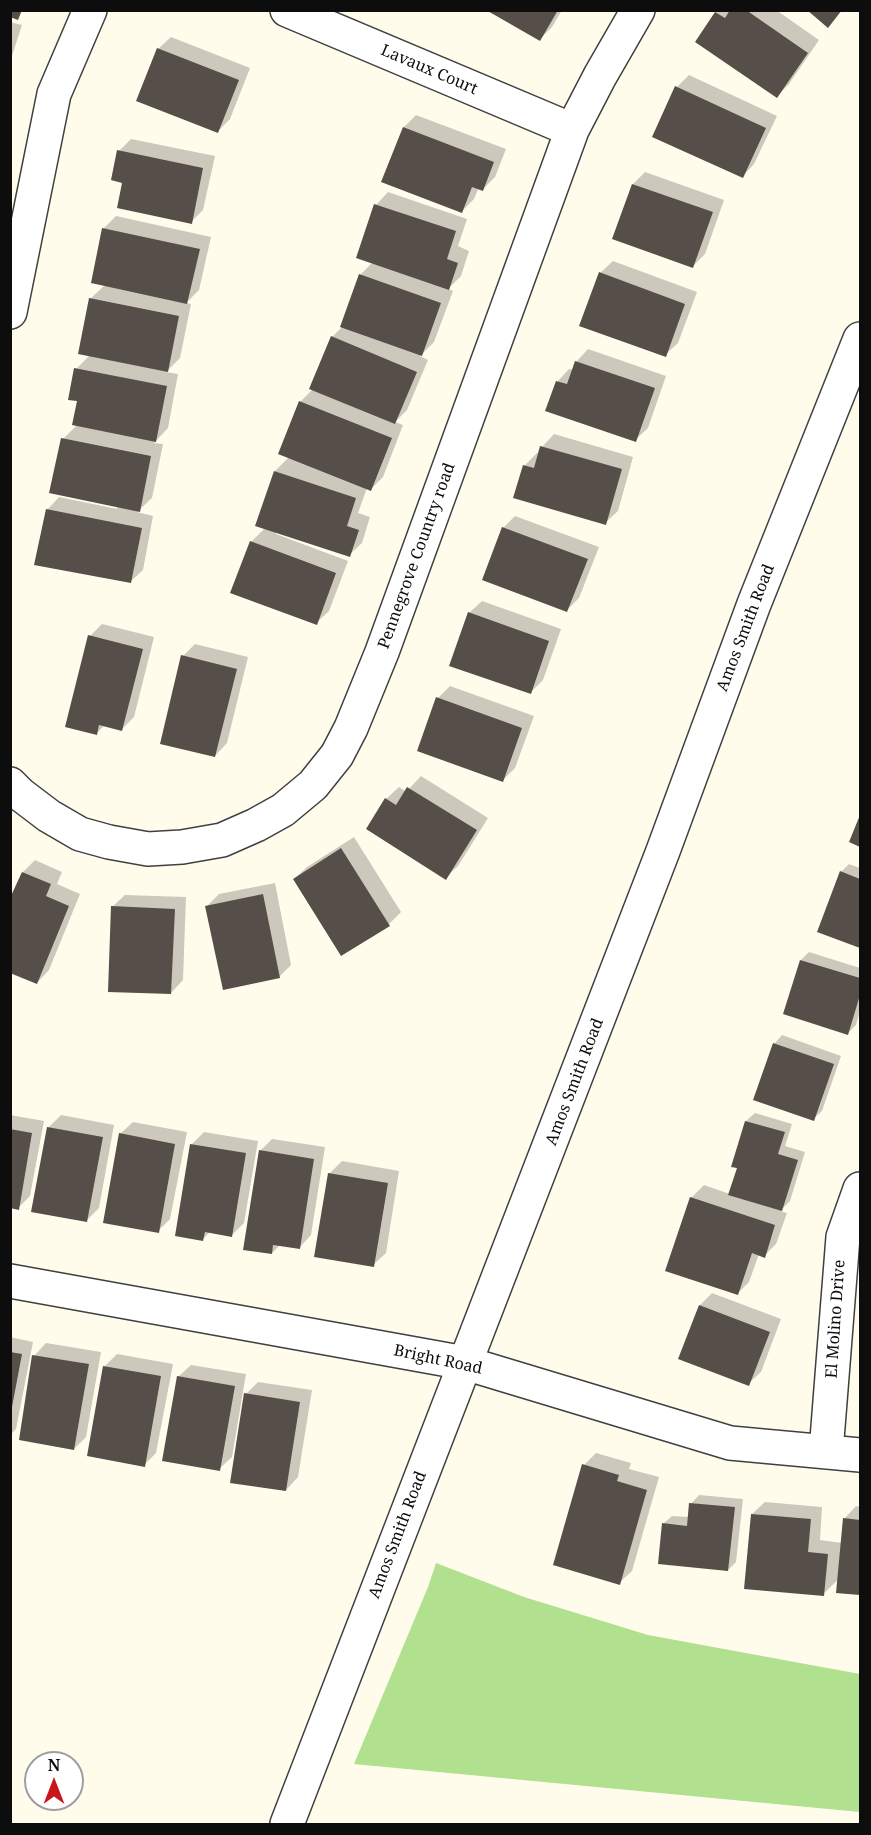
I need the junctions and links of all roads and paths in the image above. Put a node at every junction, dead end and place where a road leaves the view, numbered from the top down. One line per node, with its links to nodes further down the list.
1 (90, 10): 5 (street)
2 (287, 10): 4 (street, Lavaux Court)
3 (638, 10): 4 (street, Pennegrove Country road)
4 (572, 130): 7 (street, Pennegrove Country road)
5 (10, 312)
6 (861, 339): 10 (street, Amos Smith Road)
7 (10, 784)
8 (861, 1190): 11 (street, El Molino Drive)
9 (10, 1281): 10 (street, Bright Road)
10 (465, 1363): 11 (street, Bright Road); 13 (street, Amos Smith Road)
11 (826, 1452): 12 (street, Bright Road)
12 (861, 1455)
13 (287, 1824)

